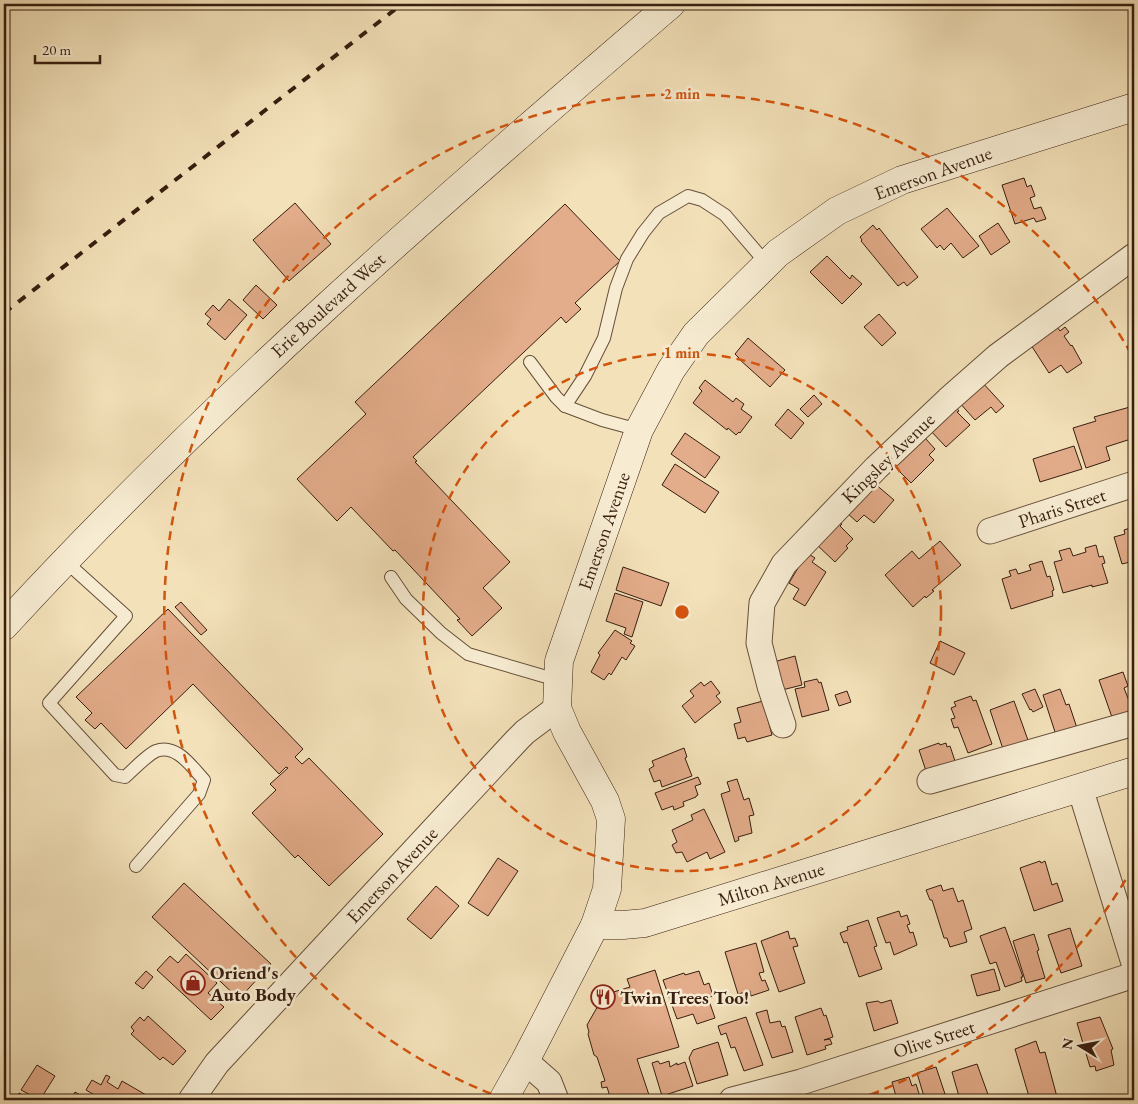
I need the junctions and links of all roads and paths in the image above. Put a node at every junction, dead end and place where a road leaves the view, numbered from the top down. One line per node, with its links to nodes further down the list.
1 (671, 4): 10 (street, Erie Boulevard West)
2 (1134, 106): 4 (street, Emerson Avenue)
3 (1134, 256): 16 (street, Kingsley Avenue)
4 (767, 264): 6 (lane); 7 (street, Emerson Avenue)
5 (530, 362): 6 (lane)
6 (565, 406): 7 (lane)
7 (639, 430): 13 (street, Emerson Avenue)
8 (1134, 484): 9 (street, Pharis Street)
9 (990, 531)
10 (64, 560): 12 (street, Erie Boulevard West); 20 (lane)
11 (391, 577): 13 (lane)
12 (4, 626)
13 (558, 680): 14 (street, Emerson Avenue)
14 (556, 708): 21 (street); 25 (street, Emerson Avenue)
15 (1134, 722): 18 (street)
16 (783, 725)
17 (1134, 771): 19 (street, Milton Avenue)
18 (930, 781)
19 (1080, 788): 21 (street, Milton Avenue); 22 (street)
20 (136, 866)
21 (595, 925): 24 (street)
22 (1134, 963)
23 (1134, 975): 28 (street, Olive Street)
24 (525, 1061): 26 (street); 27 (street)
25 (191, 1100)
26 (503, 1100)
27 (556, 1100)
28 (732, 1100)

